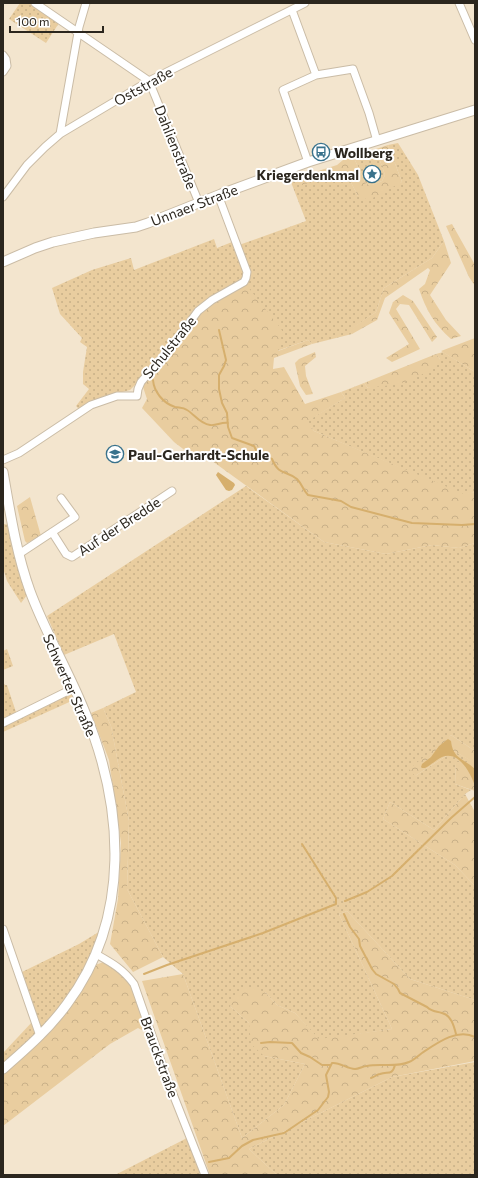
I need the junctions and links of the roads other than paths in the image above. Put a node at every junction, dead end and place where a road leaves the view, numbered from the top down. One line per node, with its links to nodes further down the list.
1 (35, 3): 6 (street)
2 (86, 3): 6 (street)
3 (306, 3): 5 (street, Oststraße)
4 (459, 3): 7 (street)
5 (292, 10): 10 (street); 11 (street, Oststraße)
6 (78, 32): 11 (street); 13 (street)
7 (475, 40)
8 (3, 55): 9 (street)
9 (3, 72)
10 (316, 75): 14 (street); 15 (street)
11 (149, 81): 13 (street, Oststraße); 18 (street, Dahlienstraße)
12 (475, 110): 14 (main road, Unnaer Straße)
13 (60, 134): 16 (street, Oststraße)
14 (377, 141): 15 (main road, Unnaer Straße)
15 (308, 162): 18 (main road, Unnaer Straße)
16 (3, 197)
17 (220, 200): 20 (street, Schulstraße)
18 (200, 202): 19 (main road, Unnaer Straße)
19 (3, 262)
20 (3, 460)
21 (3, 472): 25 (main road, Schwerter Straße)
22 (172, 491): 24 (street, Auf der Bredde)
23 (61, 498): 24 (street)
24 (52, 532): 25 (street)
25 (19, 554): 26 (main road, Schwerter Straße)
26 (74, 688): 27 (street); 29 (main road, Schwerter Straße)
27 (3, 723)
28 (3, 929): 30 (street)
29 (96, 954): 30 (main road, Schwerter Straße); 32 (street, Brauckstraße)
30 (40, 1036): 31 (main road, Schwerter Straße)
31 (3, 1070)
32 (205, 1175)

